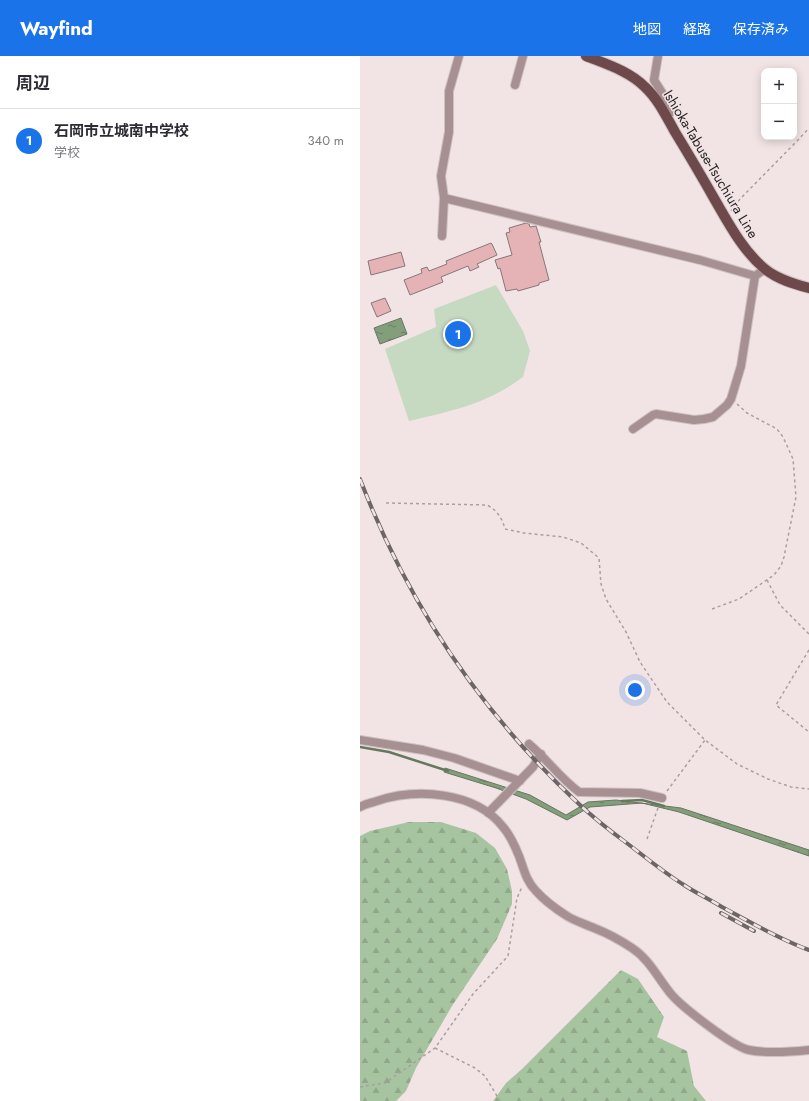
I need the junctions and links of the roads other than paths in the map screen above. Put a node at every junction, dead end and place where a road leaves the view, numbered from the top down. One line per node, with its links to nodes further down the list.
1 (459, 56): 7 (street)
2 (523, 56): 5 (street)
3 (586, 56): 6 (main road, Ishioka-Tabuse-Tsuchiura Line)
4 (658, 56): 6 (street)
5 (515, 85)
6 (666, 115): 9 (main road, Ishioka-Tabuse-Tsuchiura Line)
7 (444, 198): 8 (street); 10 (street)
8 (442, 236)
9 (765, 268): 10 (street); 11 (main road, Ishioka-Tabuse-Tsuchiura Line)
10 (755, 276): 12 (street)
11 (809, 288)
12 (633, 430)
13 (360, 740): 16 (street)
14 (529, 744): 15 (street)
15 (541, 754): 16 (street); 17 (street)
16 (518, 782): 19 (street)
17 (662, 798)
18 (360, 807): 19 (street)
19 (488, 813): 20 (street)
20 (809, 1050)

